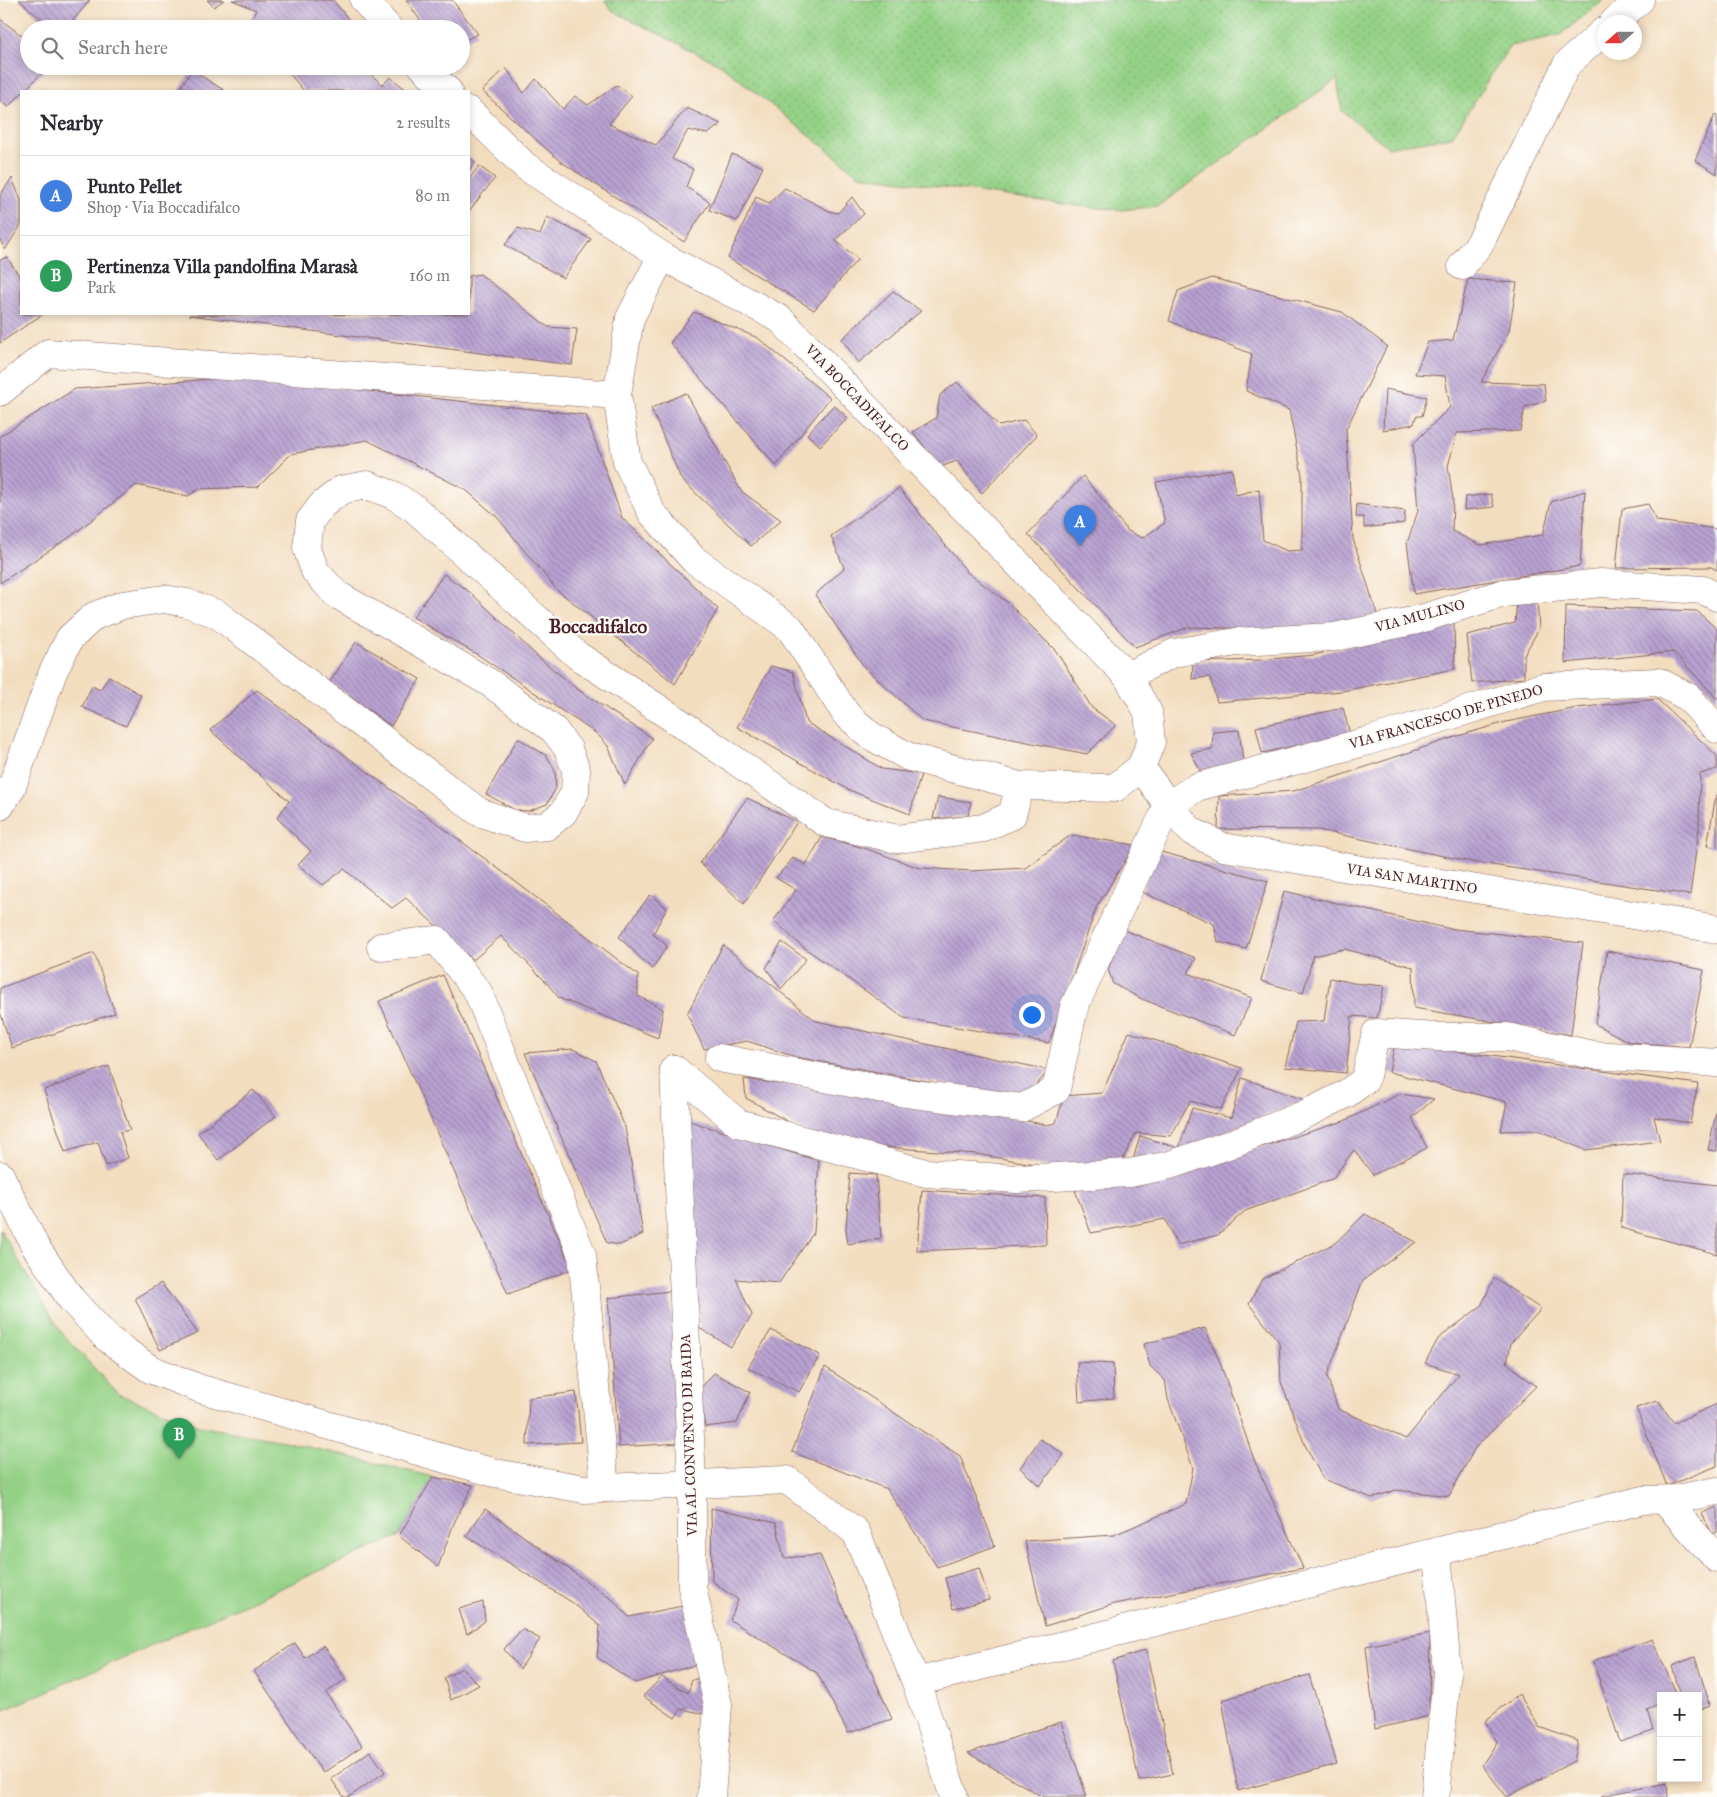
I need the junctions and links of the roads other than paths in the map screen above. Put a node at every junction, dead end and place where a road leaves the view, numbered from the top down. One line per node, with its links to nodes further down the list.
1 (364, 0): 4 (street)
2 (1640, 0): 3 (street)
3 (1622, 15)
4 (381, 20)
5 (1597, 37): 10 (street)
6 (431, 75): 7 (street)
7 (447, 90)
8 (470, 112): 9 (street, VIA BOCCADIFALCO)
9 (662, 256): 12 (street); 14 (street, VIA BOCCADIFALCO)
10 (1462, 266)
11 (0, 392): 12 (street)
12 (617, 395): 17 (street)
13 (1717, 597): 14 (street, VIA MULINO)
14 (1127, 676): 16 (street, VIA BOCCADIFALCO)
15 (1717, 729): 18 (street, VIA FRANCESCO DE PINEDO)
16 (1141, 766): 17 (street); 18 (street, VIA SAN MARTINO)
17 (1020, 786): 19 (street)
18 (1168, 805): 20 (street, VIA SAN MARTINO); 22 (street)
19 (0, 806)
20 (1717, 930)
21 (381, 947): 26 (street)
22 (719, 1058)
23 (1717, 1063): 25 (street, VIA AL CONVENTO DI BAIDA)
24 (0, 1175): 26 (street)
25 (692, 1483): 26 (street); 31 (street); 32 (street, VIA AL CONVENTO DI BAIDA)
26 (605, 1488)
27 (1717, 1491): 28 (street)
28 (1664, 1500): 29 (street); 30 (street)
29 (1437, 1552): 31 (street); 34 (street)
30 (1717, 1559)
31 (916, 1682): 33 (street)
32 (711, 1797)
33 (954, 1797)
34 (1435, 1797)

